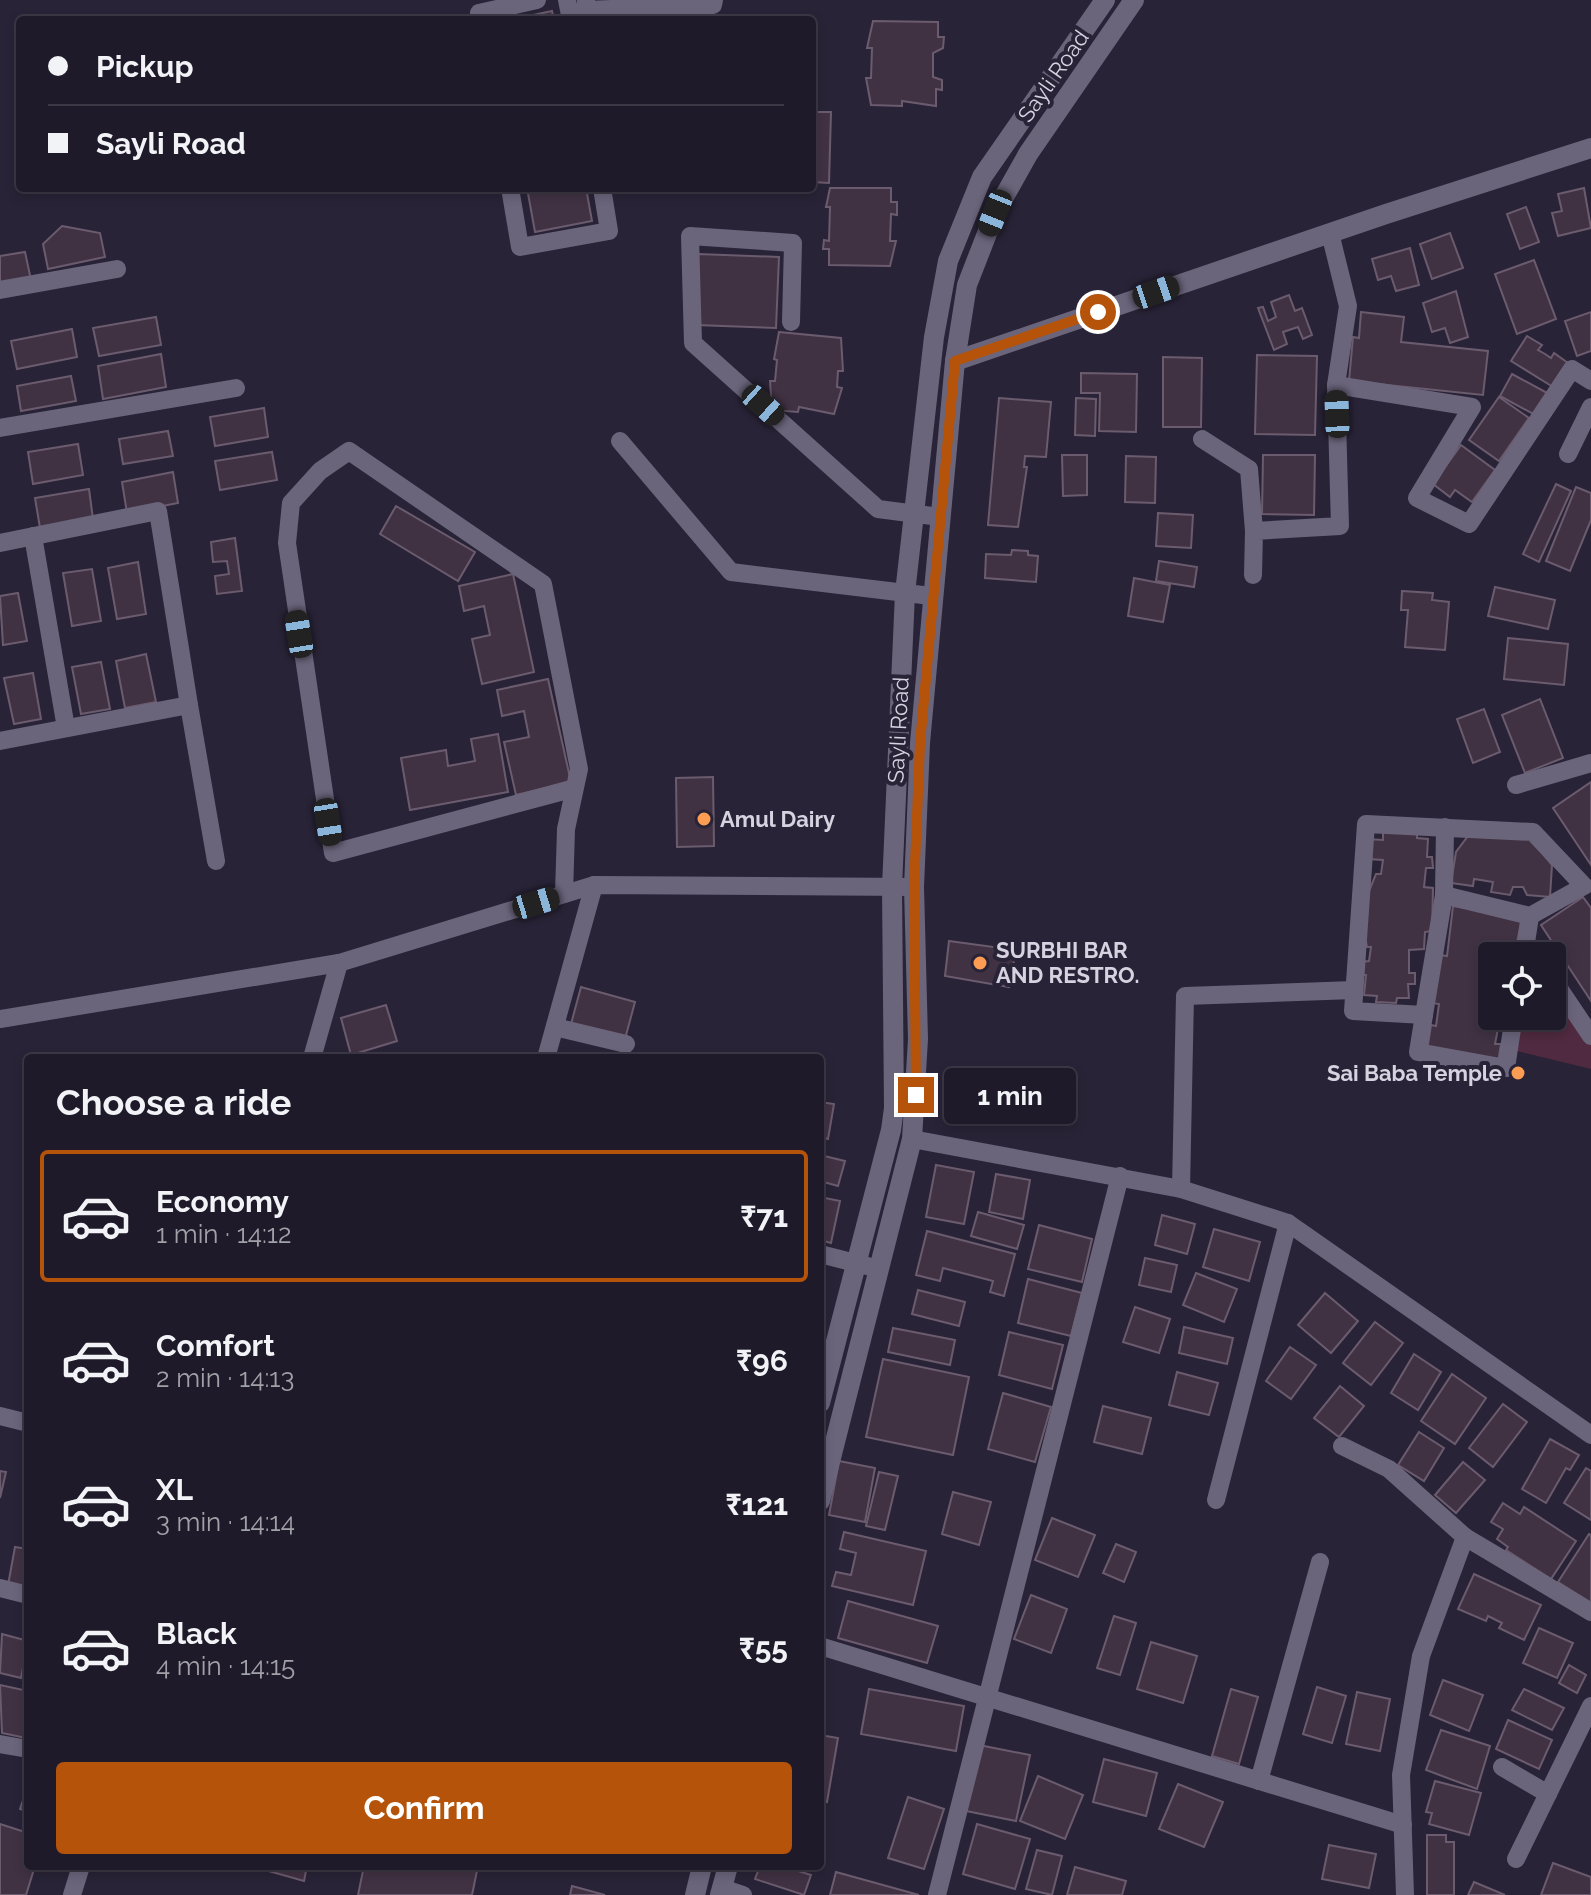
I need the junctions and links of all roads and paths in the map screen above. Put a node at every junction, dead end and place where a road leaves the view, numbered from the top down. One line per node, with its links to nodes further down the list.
1 (537, 0): 6 (street)
2 (586, 0): 3 (street)
3 (714, 0)
4 (1105, 0): 23 (main road)
5 (1134, 0): 14 (main road, Sayli Road)
6 (480, 16)
7 (1591, 148): 10 (main road)
8 (511, 192): 9 (street)
9 (603, 192)
10 (1330, 233): 14 (main road); 16 (street)
11 (117, 269): 12 (street)
12 (0, 290)
13 (791, 322): 23 (street)
14 (955, 361): 24 (main road, Sayli Road)
15 (1591, 381): 16 (street)
16 (1336, 385): 25 (street)
17 (236, 388): 19 (street)
18 (1591, 407): 22 (street)
19 (0, 428)
20 (1202, 439): 25 (street)
21 (620, 441): 29 (street)
22 (1568, 454)
23 (915, 514): 24 (street); 29 (main road)
24 (940, 517): 30 (main road, Sayli Road)
25 (1254, 531): 28 (street)
26 (33, 536): 27 (street); 31 (street); 32 (street)
27 (0, 543)
28 (1253, 575)
29 (905, 593): 30 (street); 40 (main road)
30 (931, 596): 41 (main road, Sayli Road)
31 (189, 705): 32 (street); 38 (street)
32 (66, 728): 33 (street)
33 (0, 741)
34 (1591, 763): 35 (street)
35 (1516, 785)
36 (575, 788): 36 (street); 43 (street)
37 (1445, 827): 42 (street); 44 (street); 48 (street)
38 (216, 861)
39 (594, 885): 40 (street); 43 (street); 52 (street)
40 (892, 887): 41 (street); 63 (main road)
41 (914, 887): 58 (main road, Sayli Road)
42 (1588, 891): 45 (street)
43 (564, 894): 47 (street)
44 (1444, 895): 45 (street); 50 (street)
45 (1530, 916): 46 (street)
46 (1529, 942)
47 (339, 963): 51 (street); 56 (street)
48 (1354, 990): 50 (street); 60 (street)
49 (1566, 999): 54 (street)
50 (1424, 1015): 53 (street)
51 (0, 1019)
52 (555, 1027): 55 (street); 57 (street)
53 (1512, 1030)
54 (1591, 1036)
55 (626, 1044)
56 (313, 1054)
57 (547, 1054)
58 (912, 1139): 59 (street); 64 (main road, Sayli Road)
59 (1120, 1176): 60 (street); 78 (street)
60 (1181, 1189): 61 (street)
61 (1288, 1223): 68 (street); 71 (street)
62 (824, 1255): 63 (street)
63 (855, 1263): 64 (street); 65 (main road)
64 (879, 1269): 70 (main road, Sayli Road)
65 (824, 1387)
66 (0, 1416): 67 (street)
67 (24, 1422)
68 (1591, 1435)
69 (1342, 1446): 72 (street)
70 (824, 1485)
71 (1216, 1500)
72 (1465, 1537): 76 (street); 85 (street)
73 (1320, 1562): 83 (street)
74 (0, 1588): 75 (street)
75 (24, 1594)
76 (1591, 1612)
77 (824, 1647): 78 (street)
78 (988, 1696): 83 (street); 94 (street)
79 (1591, 1706): 84 (street)
80 (0, 1744): 81 (street)
81 (24, 1748)
82 (1502, 1767): 84 (street)
83 (1259, 1781): 85 (street)
84 (1548, 1794): 86 (street)
85 (1403, 1825): 95 (street)
86 (1516, 1859)
87 (80, 1870): 91 (street)
88 (701, 1870): 92 (main road)
89 (727, 1870): 90 (main road)
90 (721, 1892): 93 (street)
91 (72, 1895)
92 (695, 1895)
93 (743, 1895)
94 (937, 1895)
95 (1405, 1895)

